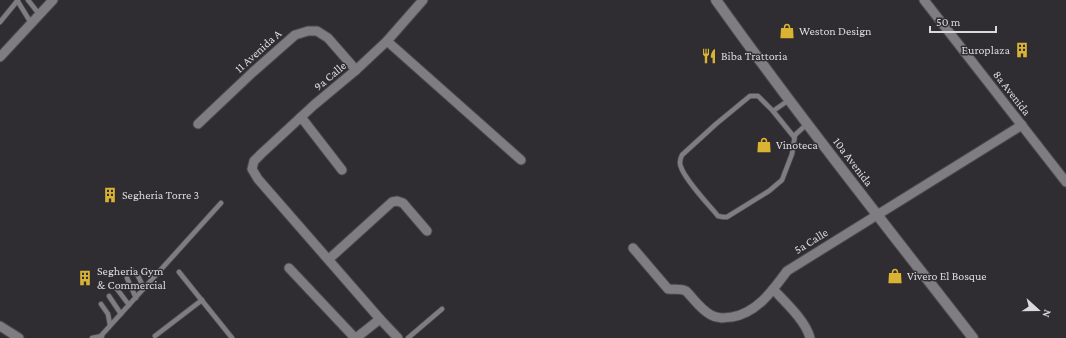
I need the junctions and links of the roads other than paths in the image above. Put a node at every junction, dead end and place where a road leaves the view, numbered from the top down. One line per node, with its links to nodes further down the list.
1 (17, 0): 8 (lane); 9 (lane)
2 (28, 0): 7 (lane)
3 (53, 0): 7 (street)
4 (423, 0): 10 (street, 9a Calle)
5 (716, 0): 13 (street, 10a Avenida)
6 (924, 0): 18 (street, 8a Avenida)
7 (39, 14): 9 (street)
8 (0, 22)
9 (31, 23): 11 (street)
10 (387, 41): 12 (street, 9a Calle); 20 (street)
11 (0, 57)
12 (356, 70): 15 (street, 9a Calle); 16 (street, 11 Avenida A)
13 (789, 100): 14 (lane); 17 (street, 10a Avenida)
14 (773, 111): 19 (lane); 19 (lane)
15 (301, 117): 21 (street); 27 (street, 9a Calle)
16 (198, 124)
17 (807, 124): 19 (lane); 24 (street, 10a Avenida)
18 (1022, 125): 22 (street, 8a Avenida); 24 (street, 5a Calle)
19 (794, 137)
20 (521, 160)
21 (342, 170)
22 (1066, 182)
23 (221, 204): 32 (lane)
24 (876, 214): 34 (street, 5a Calle); 54 (street, 10a Avenida)
25 (427, 231): 27 (street)
26 (632, 248): 34 (street, 5a Calle)
27 (329, 259): 42 (street)
28 (289, 268): 50 (street)
29 (132, 270): 32 (lane)
30 (178, 272): 37 (lane)
31 (127, 278): 36 (lane)
32 (144, 288): 36 (lane)
33 (117, 289): 39 (lane)
34 (773, 290): 53 (street)
35 (109, 296): 41 (lane)
36 (136, 298): 39 (lane)
37 (202, 300): 45 (lane); 49 (lane)
38 (102, 304): 44 (lane)
39 (129, 305): 41 (lane)
40 (442, 309): 52 (lane)
41 (121, 314): 44 (lane)
42 (380, 319): 50 (street); 51 (street)
43 (0, 326): 47 (street)
44 (110, 326): 46 (lane)
45 (155, 336)
46 (100, 337): 48 (lane)
47 (19, 338)
48 (92, 338)
49 (232, 338)
50 (356, 338)
51 (398, 338)
52 (408, 338)
53 (810, 338)
54 (973, 338)

